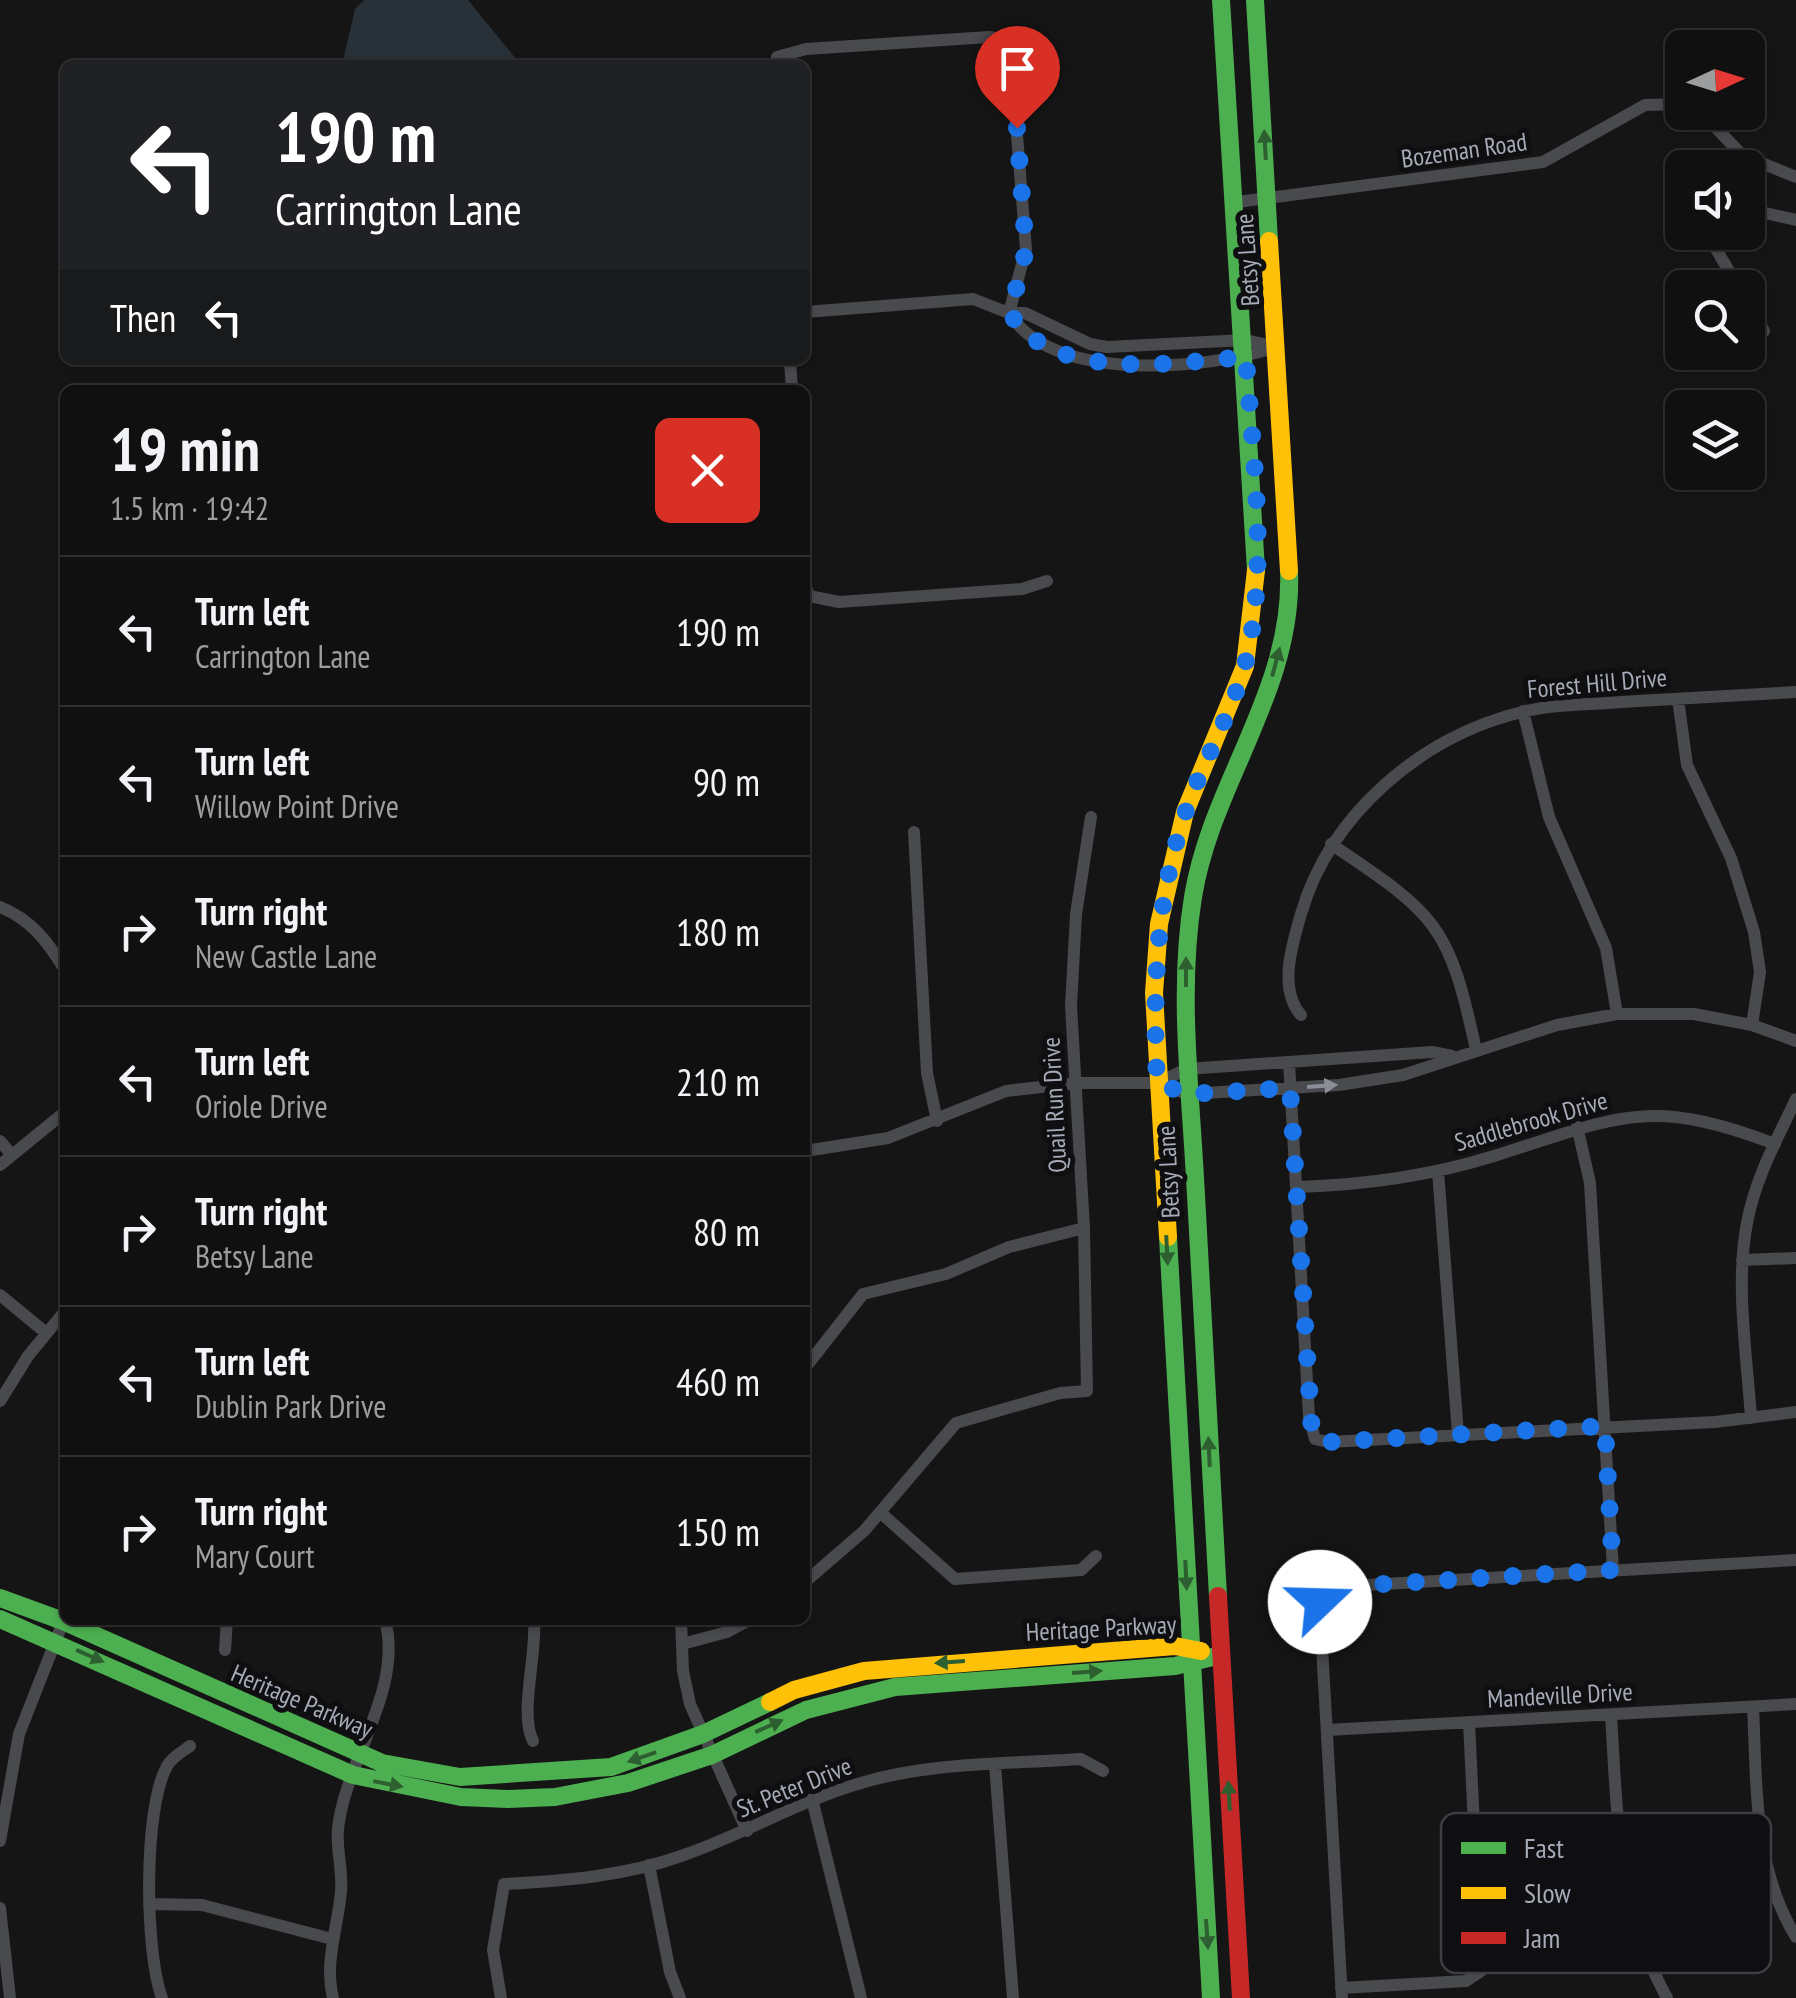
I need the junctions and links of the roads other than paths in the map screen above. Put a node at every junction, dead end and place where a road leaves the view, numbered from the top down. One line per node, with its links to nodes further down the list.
1 (1221, 0): 8 (main road, Betsy Lane)
2 (1255, 0): 7 (main road, Betsy Lane, one-way to 2)
3 (777, 57): 12 (street)
4 (1665, 104): 7 (street, Bozeman Road)
5 (1718, 130): 6 (street)
6 (1796, 178)
7 (1268, 198): 8 (street, Bozeman Road); 15 (main road, Betsy Lane)
8 (1237, 202): 16 (main road, Betsy Lane)
9 (1765, 213): 10 (street)
10 (1796, 220)
11 (810, 312): 12 (street)
12 (1010, 313): 14 (street); 17 (street)
13 (1182, 344): 14 (street); 16 (street); 18 (street)
14 (1096, 346): 17 (street)
15 (1277, 347): 16 (street); 36 (main road, Betsy Lane, one-way to 15)
16 (1246, 349): 18 (street); 38 (main road, Betsy Lane)
17 (1092, 361): 18 (street)
18 (1184, 362)
19 (1047, 582): 20 (street)
20 (810, 593)
21 (1796, 692): 22 (street, Forest Hill Drive)
22 (1678, 699): 23 (street, Forest Hill Drive); 31 (street)
23 (1523, 711): 26 (street, Forest Hill Drive); 29 (street)
24 (1090, 817): 37 (street, Quail Run Drive)
25 (914, 832): 43 (street)
26 (1331, 844): 30 (street, Forest Hill Drive); 33 (street)
27 (0, 907): 28 (street)
28 (60, 961)
29 (1617, 1014): 31 (street); 33 (street)
30 (1300, 1015)
31 (1752, 1025): 32 (street)
32 (1796, 1041)
33 (1476, 1050): 34 (street)
34 (1452, 1056): 35 (street); 39 (street, one-way to 34)
35 (1289, 1062): 36 (street); 39 (street)
36 (1187, 1069): 38 (street); 40 (main road, Betsy Lane)
37 (1075, 1083): 38 (street); 43 (street); 52 (street, Quail Run Drive)
38 (1157, 1083): 40 (street); 83 (main road, Betsy Lane, one-way to 83)
39 (1290, 1088): 40 (street); 51 (street)
40 (1188, 1094): 82 (main road, Betsy Lane, one-way to 40)
41 (1796, 1100): 46 (street)
42 (60, 1116): 48 (street)
43 (937, 1120): 47 (street)
44 (1578, 1126): 46 (street, Saddlebrook Drive); 50 (street, Saddlebrook Drive); 62 (street)
45 (0, 1141): 48 (street)
46 (1775, 1144): 54 (street)
47 (810, 1150)
48 (11, 1154): 49 (street)
49 (0, 1165)
50 (1438, 1171): 51 (street, Saddlebrook Drive); 63 (street)
51 (1296, 1187): 63 (street)
52 (1084, 1228): 58 (street); 64 (street, Quail Run Drive)
53 (1796, 1258): 54 (street)
54 (1742, 1260): 61 (street)
55 (0, 1294): 57 (street)
56 (60, 1317): 57 (street)
57 (46, 1332): 59 (street)
58 (810, 1362)
59 (0, 1401)
60 (1796, 1412): 61 (street)
61 (1750, 1418): 62 (street)
62 (1605, 1426): 63 (street); 67 (street)
63 (1458, 1434)
64 (881, 1514): 65 (street); 68 (street)
65 (1096, 1556)
66 (1796, 1560): 67 (street)
67 (1613, 1570): 88 (street)
68 (810, 1578)
69 (0, 1598): 71 (main road, Heritage Parkway)
70 (0, 1618): 79 (main road, Heritage Parkway)
71 (60, 1618)
72 (61, 1625): 79 (street)
73 (77, 1625): 92 (main road, Heritage Parkway)
74 (227, 1625): 81 (street)
75 (386, 1625): 92 (street)
76 (534, 1625): 90 (street)
77 (682, 1625): 80 (street)
78 (740, 1625): 80 (street)
79 (54, 1640): 96 (main road, Heritage Parkway, one-way to 96); 102 (street)
80 (686, 1643): 89 (street)
81 (226, 1650)
82 (1221, 1654): 83 (main road, Heritage Parkway); 104 (main road, Betsy Lane, one-way to 82)
83 (1191, 1656): 89 (main road, Heritage Parkway, one-way to 89); 93 (main road, Heritage Parkway, one-way to 83); 105 (main road, Betsy Lane)
84 (1796, 1704): 85 (street, Mandeville Drive)
85 (1753, 1707): 86 (street, Mandeville Drive); 100 (street)
86 (1610, 1715): 87 (street, Mandeville Drive); 99 (street)
87 (1469, 1722): 88 (street, Mandeville Drive); 98 (street)
88 (1327, 1730): 113 (street)
89 (703, 1734): 92 (main road, Heritage Parkway, one-way to 92); 93 (street)
90 (534, 1741)
91 (190, 1746): 107 (street)
92 (360, 1754): 96 (street)
93 (712, 1755): 96 (main road, Heritage Parkway, one-way to 93); 101 (street)
94 (995, 1765): 95 (street, St. Peter Drive); 97 (street, St. Peter Drive); 120 (street)
95 (1103, 1771)
96 (353, 1774): 110 (street)
97 (812, 1799): 101 (street, St. Peter Drive); 119 (street)
98 (1474, 1813)
99 (1618, 1813)
100 (1760, 1813)
101 (746, 1831): 103 (street, St. Peter Drive)
102 (0, 1841)
103 (650, 1865): 117 (street, St. Peter Drive); 118 (street)
104 (1233, 1867): 105 (main road); 122 (main road, Betsy Lane)
105 (1203, 1870): 121 (main road, Betsy Lane, one-way to 121)
106 (1771, 1878): 109 (street)
107 (149, 1904): 110 (street); 115 (street)
108 (0, 1908): 114 (street)
109 (1796, 1937)
110 (332, 1939): 116 (street)
111 (1479, 1973): 113 (street)
112 (1656, 1973): 123 (street)
113 (1342, 1993)
114 (8, 1998)
115 (162, 1998)
116 (333, 1998)
117 (500, 1998)
118 (680, 1998)
119 (862, 1998)
120 (1013, 1998)
121 (1211, 1998)
122 (1241, 1998)
123 (1668, 1998)

